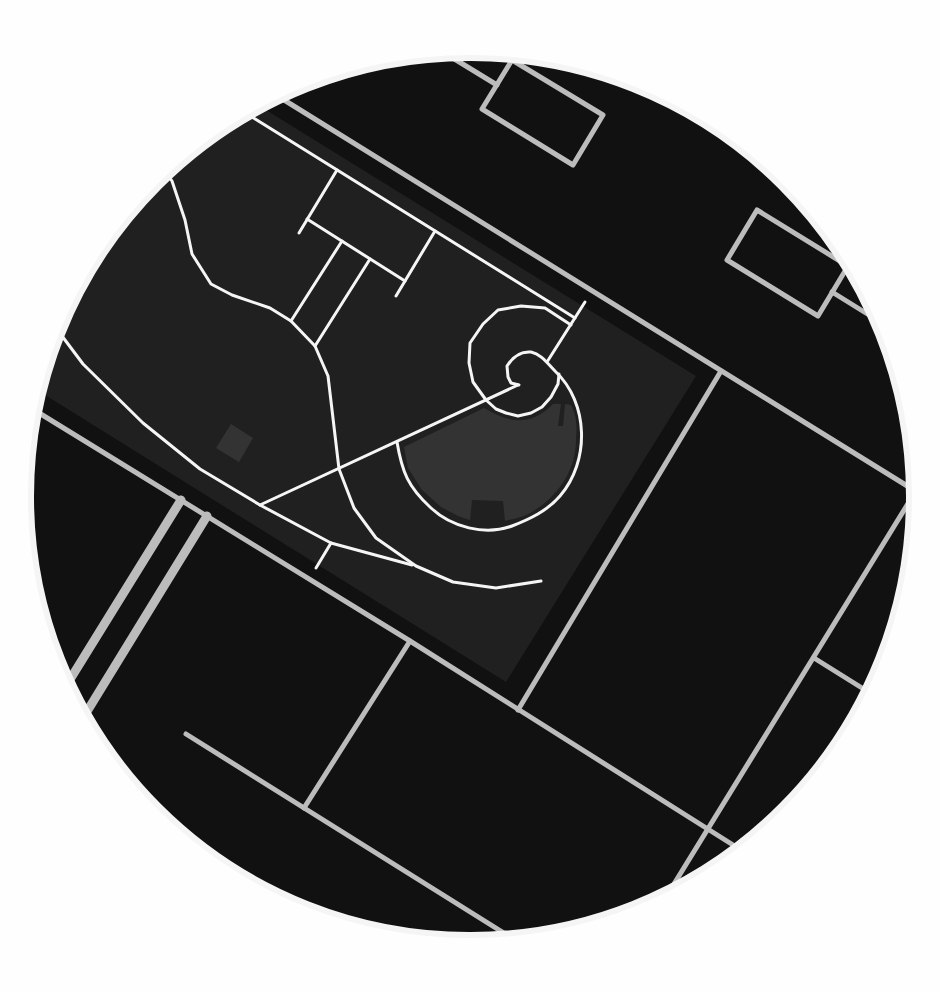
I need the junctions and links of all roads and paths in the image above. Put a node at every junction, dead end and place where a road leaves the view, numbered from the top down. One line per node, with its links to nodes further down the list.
1 (454, 59): 4 (street)
2 (512, 60): 4 (street)
3 (513, 60): 4 (street)
4 (497, 85)
5 (282, 100): 17 (street)
6 (252, 117): 7 (path)
7 (337, 170): 9 (path); 10 (path)
8 (169, 177): 22 (path)
9 (307, 219): 11 (path); 12 (path)
10 (435, 231): 16 (path); 21 (path)
11 (299, 232)
12 (342, 241): 13 (path); 22 (path)
13 (370, 259): 16 (path); 25 (path)
14 (840, 261): 18 (street)
15 (846, 270): 18 (street)
16 (405, 281): 19 (path)
17 (592, 291): 21 (path); 27 (street)
18 (832, 292): 20 (street)
19 (396, 296)
20 (869, 315)
21 (576, 318): 23 (path)
22 (291, 321): 25 (path)
23 (571, 325): 26 (path); 29 (path)
24 (62, 336): 36 (path)
25 (315, 346): 32 (path)
26 (546, 362): 28 (path); 29 (path)
27 (720, 371): 33 (street); 46 (street)
28 (559, 374): 29 (path); 31 (path)
29 (486, 400): 31 (path)
30 (40, 413): 34 (street)
31 (397, 442): 32 (path)
32 (339, 469): 36 (path); 39 (path)
33 (909, 486)
34 (181, 500): 37 (street); 44 (street)
35 (909, 503): 43 (street)
36 (260, 505): 38 (path)
37 (207, 516): 40 (street); 47 (street)
38 (331, 543): 39 (path); 40 (path)
39 (416, 566): 41 (path)
40 (309, 579): 42 (street)
41 (541, 581)
42 (410, 641): 46 (street); 49 (street)
43 (814, 658): 45 (street); 50 (street)
44 (71, 678)
45 (865, 690)
46 (518, 710): 50 (street)
47 (88, 712)
48 (186, 734): 49 (street)
49 (304, 808): 53 (street)
50 (707, 828): 51 (street); 52 (street)
51 (735, 846)
52 (673, 885)
53 (504, 933)

